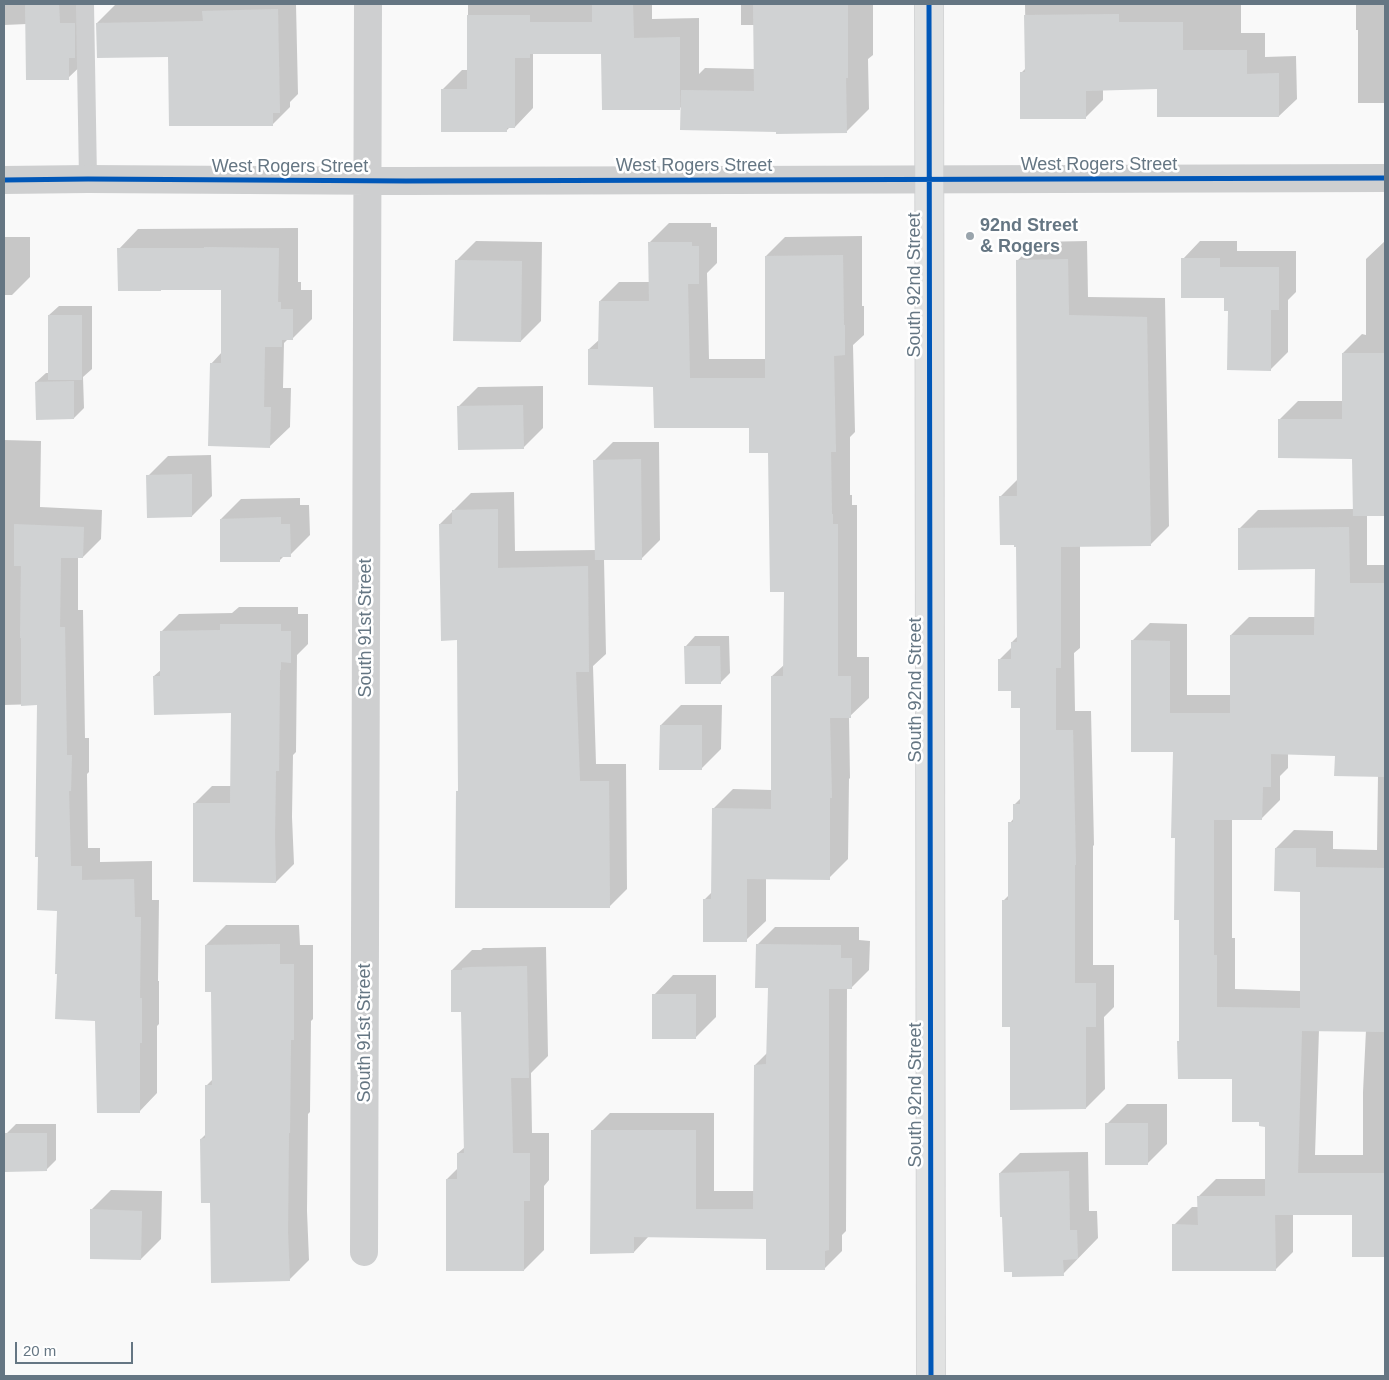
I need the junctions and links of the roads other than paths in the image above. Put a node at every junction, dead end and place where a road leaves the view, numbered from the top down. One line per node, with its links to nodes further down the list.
1 (85, 4): 5 (lane)
2 (368, 4): 8 (street, South 91st Street)
3 (929, 4): 6 (street, South 92nd Street)
4 (1385, 178): 6 (street, West Rogers Street)
5 (88, 179): 7 (street, West Rogers Street); 8 (street, West Rogers Street)
6 (929, 179): 8 (street, West Rogers Street); 10 (street, South 92nd Street)
7 (4, 180)
8 (367, 181): 9 (street, South 91st Street)
9 (364, 1252)
10 (931, 1376)

